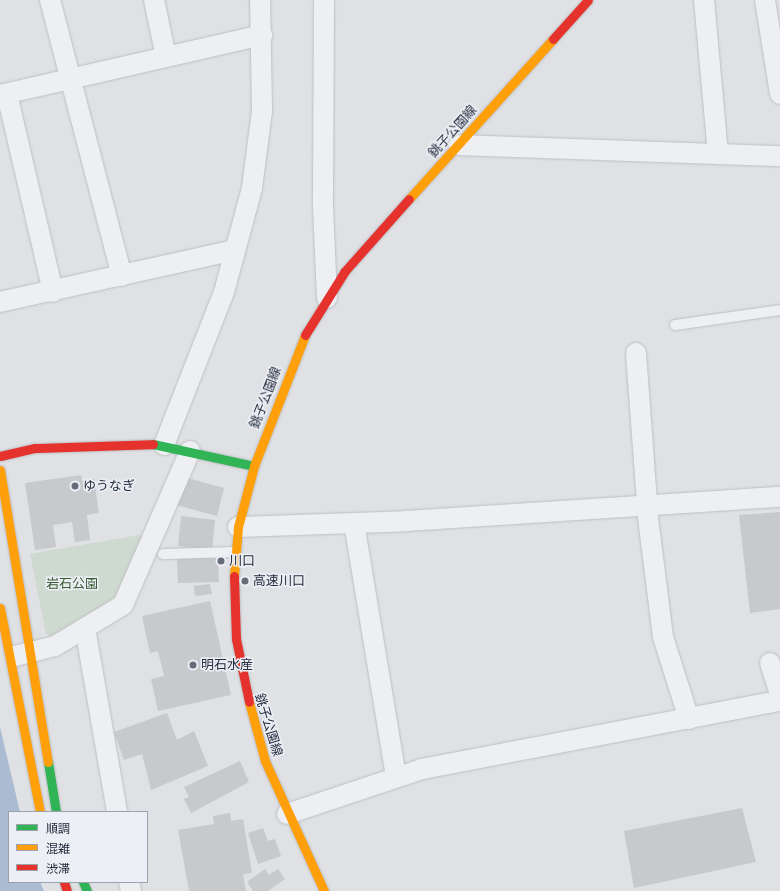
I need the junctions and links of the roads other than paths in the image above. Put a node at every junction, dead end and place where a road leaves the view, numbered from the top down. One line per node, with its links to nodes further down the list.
1 (50, 0): 10 (street)
2 (154, 0): 9 (street)
3 (260, 0): 8 (street)
4 (324, 0): 19 (street)
5 (588, 0): 13 (main road, 銚子公園線)
6 (704, 0): 14 (street)
7 (765, 0): 11 (street)
8 (262, 35): 9 (street); 16 (street)
9 (166, 57): 10 (street)
10 (71, 79): 12 (street); 17 (street)
11 (779, 83)
12 (4, 95): 18 (street)
13 (459, 145): 14 (street); 19 (main road, 銚子公園線)
14 (718, 154): 15 (street)
15 (780, 156)
16 (235, 250): 17 (street); 24 (street)
17 (122, 276): 18 (street)
18 (53, 292): 20 (street)
19 (327, 298): 27 (main road, 銚子公園線)
20 (0, 302)
21 (780, 310): 22 (lane)
22 (674, 325)
23 (636, 354): 30 (street)
24 (164, 445): 25 (main road); 26 (main road)
25 (190, 451): 27 (main road); 36 (street)
26 (0, 456)
27 (254, 466): 32 (main road, 銚子公園線)
28 (0, 470): 37 (main road)
29 (780, 497): 30 (street)
30 (647, 506): 31 (street); 42 (street)
31 (354, 523): 32 (street); 43 (street)
32 (238, 527): 33 (main road, 銚子公園線)
33 (236, 552): 34 (lane); 47 (main road, 銚子公園線)
34 (163, 554)
35 (0, 608): 38 (main road)
36 (85, 628): 37 (street); 46 (street)
37 (32, 653): 38 (street); 45 (main road)
38 (10, 657): 44 (main road)
39 (770, 663): 40 (street)
40 (780, 694)
41 (780, 701): 42 (street)
42 (689, 719): 43 (street)
43 (396, 776): 47 (street)
44 (40, 811)
45 (56, 811)
46 (117, 811)
47 (287, 814): 48 (main road, 銚子公園線)
48 (324, 891)

